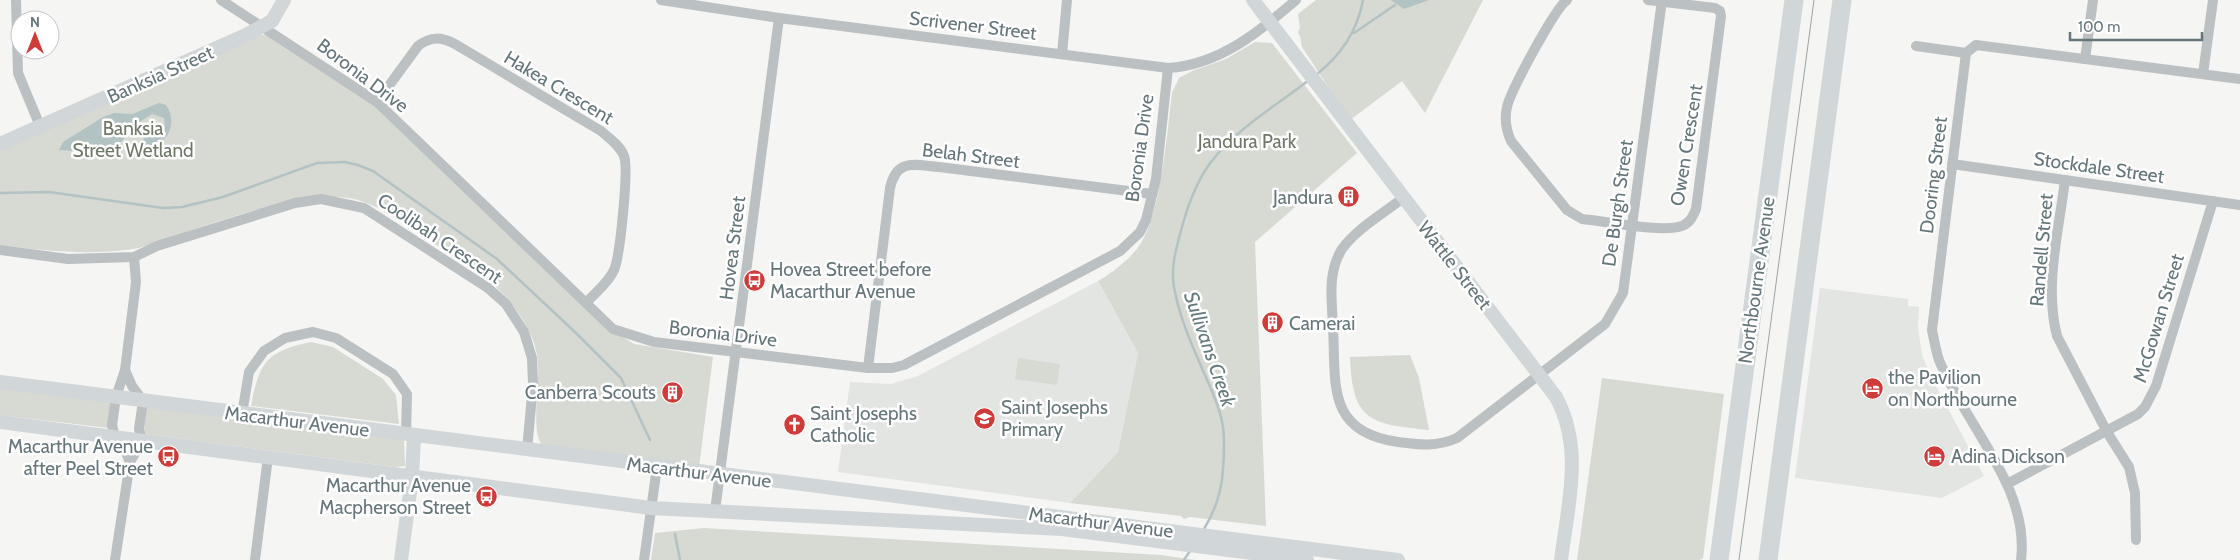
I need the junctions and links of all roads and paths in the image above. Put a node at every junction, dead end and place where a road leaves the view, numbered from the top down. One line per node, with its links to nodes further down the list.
1 (16, 0): 26 (street)
2 (221, 0): 17 (street, Boronia Drive)
3 (284, 0): 17 (main road)
4 (662, 0): 15 (street, Scrivener Street)
5 (1067, 0): 20 (street)
6 (1253, 0): 16 (main road, Wattle Street)
7 (1296, 0): 16 (street, Scrivener Street)
8 (1567, 0): 34 (street, Owen Crescent)
9 (1648, 0): 14 (street, Owen Crescent)
10 (1794, 0): 66 (highway, Northbourne Avenue)
11 (1842, 0): 62 (highway)
12 (2093, 0): 21 (street)
13 (2213, 0): 23 (street)
14 (1662, 1): 34 (street, De Burgh Street); 34 (street, Owen Crescent)
15 (780, 18): 20 (street, Scrivener Street); 38 (street, Hovea Street)
16 (1270, 22): 22 (street, Scrivener Street); 31 (main road, Wattle Street)
17 (264, 26): 25 (street, Boronia Drive); 26 (main road, Banksia Street)
18 (1916, 46): 19 (street)
19 (1966, 53): 21 (street); 28 (street, Dooring Street)
20 (1062, 54): 22 (street, Scrivener Street)
21 (2085, 59): 23 (street)
22 (1168, 68): 30 (street, Boronia Drive)
23 (2202, 74): 24 (street)
24 (2240, 79)
25 (377, 102): 37 (street, Boronia Drive); 37 (street, Hakea Crescent)
26 (40, 126): 27 (main road, Banksia Street)
27 (0, 144)
28 (1952, 164): 29 (street, Stockdale Street); 57 (street, Dooring Street)
29 (2065, 180): 32 (street, Stockdale Street); 47 (street, Randell Street)
30 (1152, 194): 39 (street, Boronia Drive); 39 (street, Belah Street)
31 (1403, 198): 41 (main road, Wattle Street); 41 (street, De Burgh Street)
32 (2213, 201): 33 (street, Stockdale Street); 47 (street, McGowan Street)
33 (2240, 205)
34 (1632, 224): 41 (street, De Burgh Street)
35 (0, 250): 36 (street, Coolibah Crescent)
36 (134, 257): 40 (street); 51 (street, Coolibah Crescent)
37 (587, 302): 38 (street, Boronia Drive)
38 (736, 352): 39 (street, Boronia Drive); 55 (street, Hovea Street)
39 (868, 368)
40 (125, 370): 43 (street); 44 (street)
41 (1539, 375): 61 (main road, Wattle Street)
42 (0, 382): 43 (main road, Macarthur Avenue)
43 (116, 397): 44 (main road, Macarthur Avenue); 49 (street)
44 (143, 401): 45 (main road, Macarthur Avenue); 50 (street)
45 (242, 414): 48 (main road, Macarthur Avenue); 48 (street)
46 (0, 422): 49 (main road, Macarthur Avenue)
47 (2107, 432): 57 (street, McGowan Street); 63 (street, Randell Street)
48 (410, 435): 51 (main road, Macarthur Avenue); 56 (main road)
49 (115, 437): 50 (main road, Macarthur Avenue); 53 (street)
50 (142, 441): 52 (main road, Macarthur Avenue); 53 (street)
51 (527, 450): 54 (main road, Macarthur Avenue)
52 (268, 458): 56 (main road, Macarthur Avenue); 68 (street)
53 (130, 462): 67 (street)
54 (657, 467): 55 (main road, Macarthur Avenue); 58 (street)
55 (720, 475): 59 (street, Hovea Street); 60 (main road, Macarthur Avenue)
56 (412, 477): 58 (main road, Macarthur Avenue); 69 (main road)
57 (2007, 484): 77 (street, Dooring Street)
58 (651, 508): 59 (main road, Macarthur Avenue); 70 (street)
59 (715, 511): 60 (main road, Macarthur Avenue)
60 (1062, 523): 64 (main road, Macarthur Avenue)
61 (1565, 529): 73 (main road, Wattle Street); 74 (main road)
62 (1771, 537): 75 (highway); 76 (highway)
63 (2136, 540)
64 (1207, 541): 65 (main road, Macarthur Avenue); 71 (main road, Macarthur Avenue)
65 (1351, 557): 72 (main road, Macarthur Avenue)
66 (1718, 557)
67 (115, 560)
68 (255, 560)
69 (401, 560)
70 (644, 560)
71 (1306, 560)
72 (1398, 560)
73 (1561, 560)
74 (1568, 560)
75 (1763, 560)
76 (1768, 560)
77 (2021, 560)

